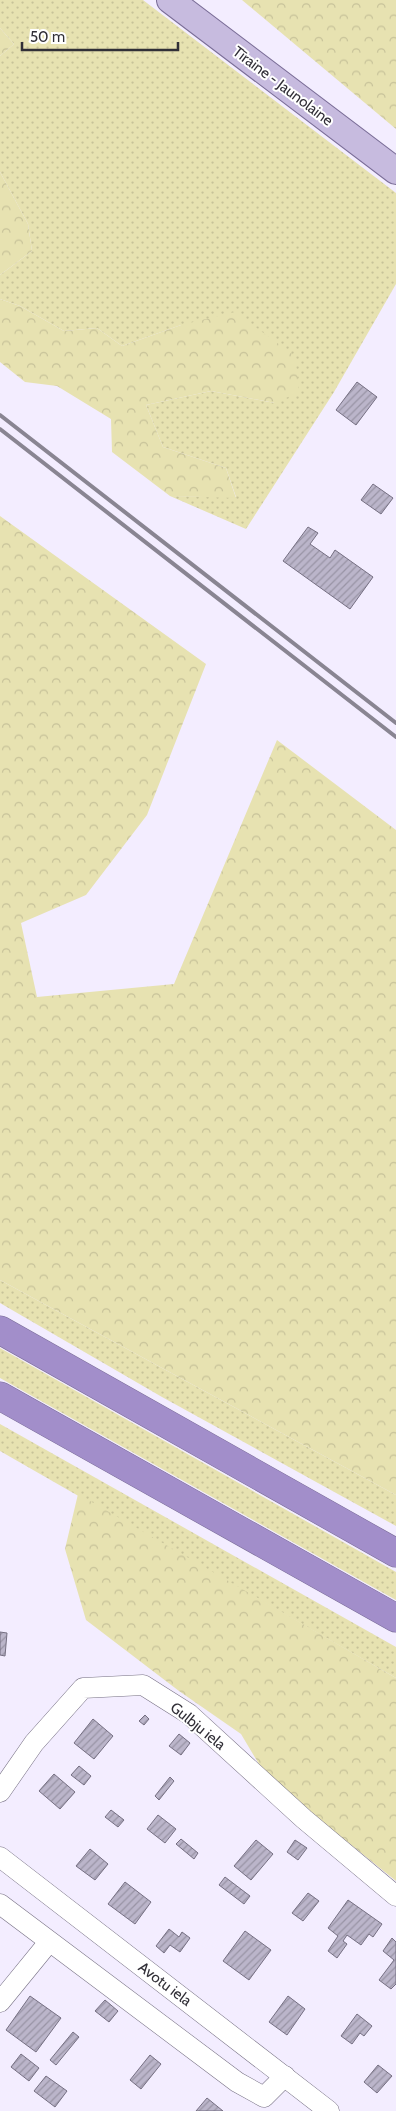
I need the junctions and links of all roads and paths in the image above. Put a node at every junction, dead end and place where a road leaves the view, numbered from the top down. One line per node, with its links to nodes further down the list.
1 (170, 0): 2 (main road, Tīraine - Jaunolaine)
2 (396, 171)
3 (0, 1330): 5 (highway)
4 (0, 1396): 6 (highway)
5 (396, 1553)
6 (396, 1618)
7 (0, 1792): 9 (street, Gulbju iela)
8 (0, 1858): 13 (street, Avotu iela)
9 (396, 1896)
10 (0, 1904): 11 (street)
11 (49, 1942): 12 (street); 13 (street)
12 (0, 2002)
13 (285, 2076): 14 (street, Avotu iela)
14 (329, 2111)

